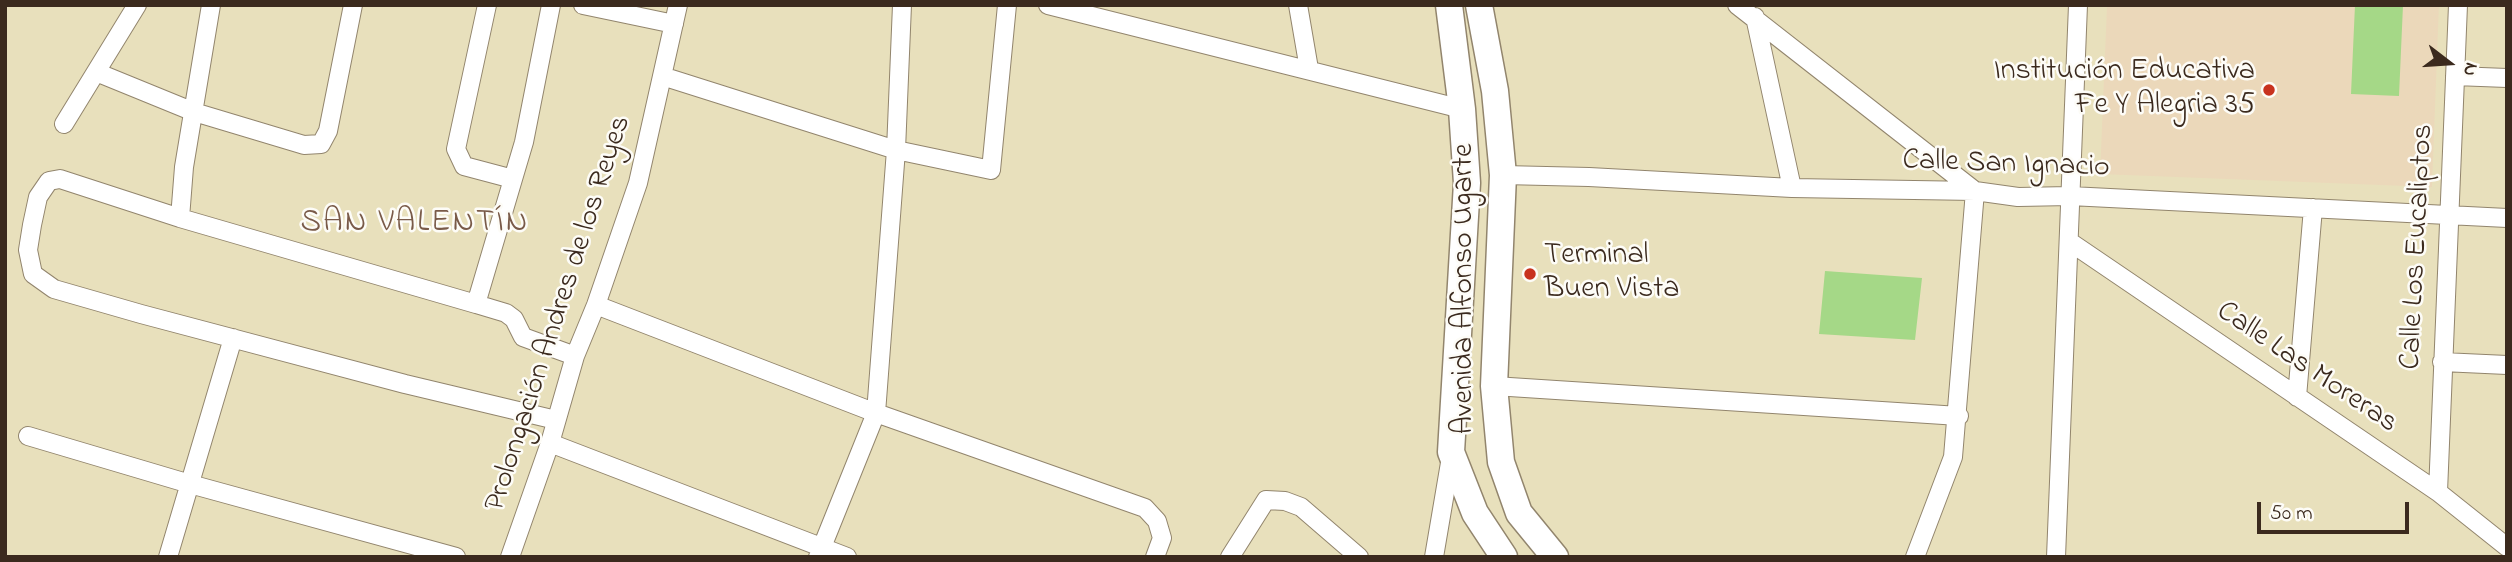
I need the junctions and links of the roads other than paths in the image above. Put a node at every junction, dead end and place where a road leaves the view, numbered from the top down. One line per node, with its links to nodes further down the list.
1 (137, 5): 20 (street)
2 (211, 5): 25 (street)
3 (353, 5): 25 (street)
4 (487, 5): 29 (street)
5 (551, 5): 29 (street)
6 (583, 5): 18 (street)
7 (678, 5): 18 (street, Prolongación Andres de los Reyes)
8 (902, 5): 27 (street)
9 (1007, 5): 27 (street)
10 (1048, 5): 19 (street)
11 (1298, 5): 19 (street)
12 (1449, 5): 24 (main road, Avenida Alfonso Ugarte)
13 (1479, 5): 28 (main road, Avenida Alfonso Ugarte)
14 (1737, 5): 17 (street)
15 (2078, 5): 32 (street)
16 (2458, 5): 22 (street, Calle Los Eucaliptos)
17 (1754, 13): 30 (street); 31 (street)
18 (674, 24): 21 (street, Prolongación Andres de los Reyes)
19 (1309, 69): 24 (street)
20 (96, 72): 25 (street); 26 (street)
21 (662, 76): 27 (street); 39 (street, Prolongación Andres de los Reyes)
22 (2455, 76): 23 (street); 34 (street, Calle Los Eucaliptos)
23 (2507, 78)
24 (1462, 109): 51 (main road, Avenida Alfonso Ugarte)
25 (194, 112): 35 (street)
26 (64, 124)
27 (896, 150): 46 (street)
28 (1503, 175): 30 (street, Calle San Ignacio); 44 (main road, Avenida Alfonso Ugarte)
29 (513, 179): 38 (street)
30 (1791, 188): 31 (street, Calle San Ignacio)
31 (1975, 191): 32 (street, Calle San Ignacio); 47 (street)
32 (2070, 196): 33 (street, Calle San Ignacio); 37 (street)
33 (2313, 208): 34 (street, Calle San Ignacio); 45 (street)
34 (2448, 215): 36 (street, Calle San Ignacio); 42 (street, Calle Los Eucaliptos)
35 (180, 218): 38 (street); 40 (street)
36 (2507, 218)
37 (2070, 242): 45 (street, Calle Las Moreras); 67 (street)
38 (476, 304): 41 (street)
39 (596, 305): 41 (street, Prolongación Andres de los Reyes); 46 (street)
40 (233, 338): 48 (street); 52 (street)
41 (575, 356): 48 (street, Prolongación Andres de los Reyes)
42 (2442, 362): 43 (street); 53 (street, Calle Los Eucaliptos)
43 (2507, 365)
44 (1494, 386): 47 (street); 65 (main road, Avenida Alfonso Ugarte)
45 (2297, 397): 53 (street, Calle Las Moreras)
46 (876, 413): 55 (street); 60 (street)
47 (1959, 416): 66 (street)
48 (556, 420): 50 (street, Prolongación Andres de los Reyes)
49 (28, 436): 52 (street)
50 (550, 443): 55 (street); 58 (street, Prolongación Andres de los Reyes)
51 (1451, 452): 63 (street); 64 (main road, Avenida Alfonso Ugarte)
52 (190, 484): 56 (street); 57 (street)
53 (2438, 492): 54 (street, Calle Las Moreras)
54 (2504, 542)
55 (820, 552): 59 (street)
56 (168, 557)
57 (456, 557)
58 (510, 557)
59 (847, 557)
60 (1155, 557)
61 (1230, 557): 62 (street)
62 (1359, 557)
63 (1434, 557)
64 (1504, 557)
65 (1555, 557)
66 (1915, 557)
67 (2056, 557)

